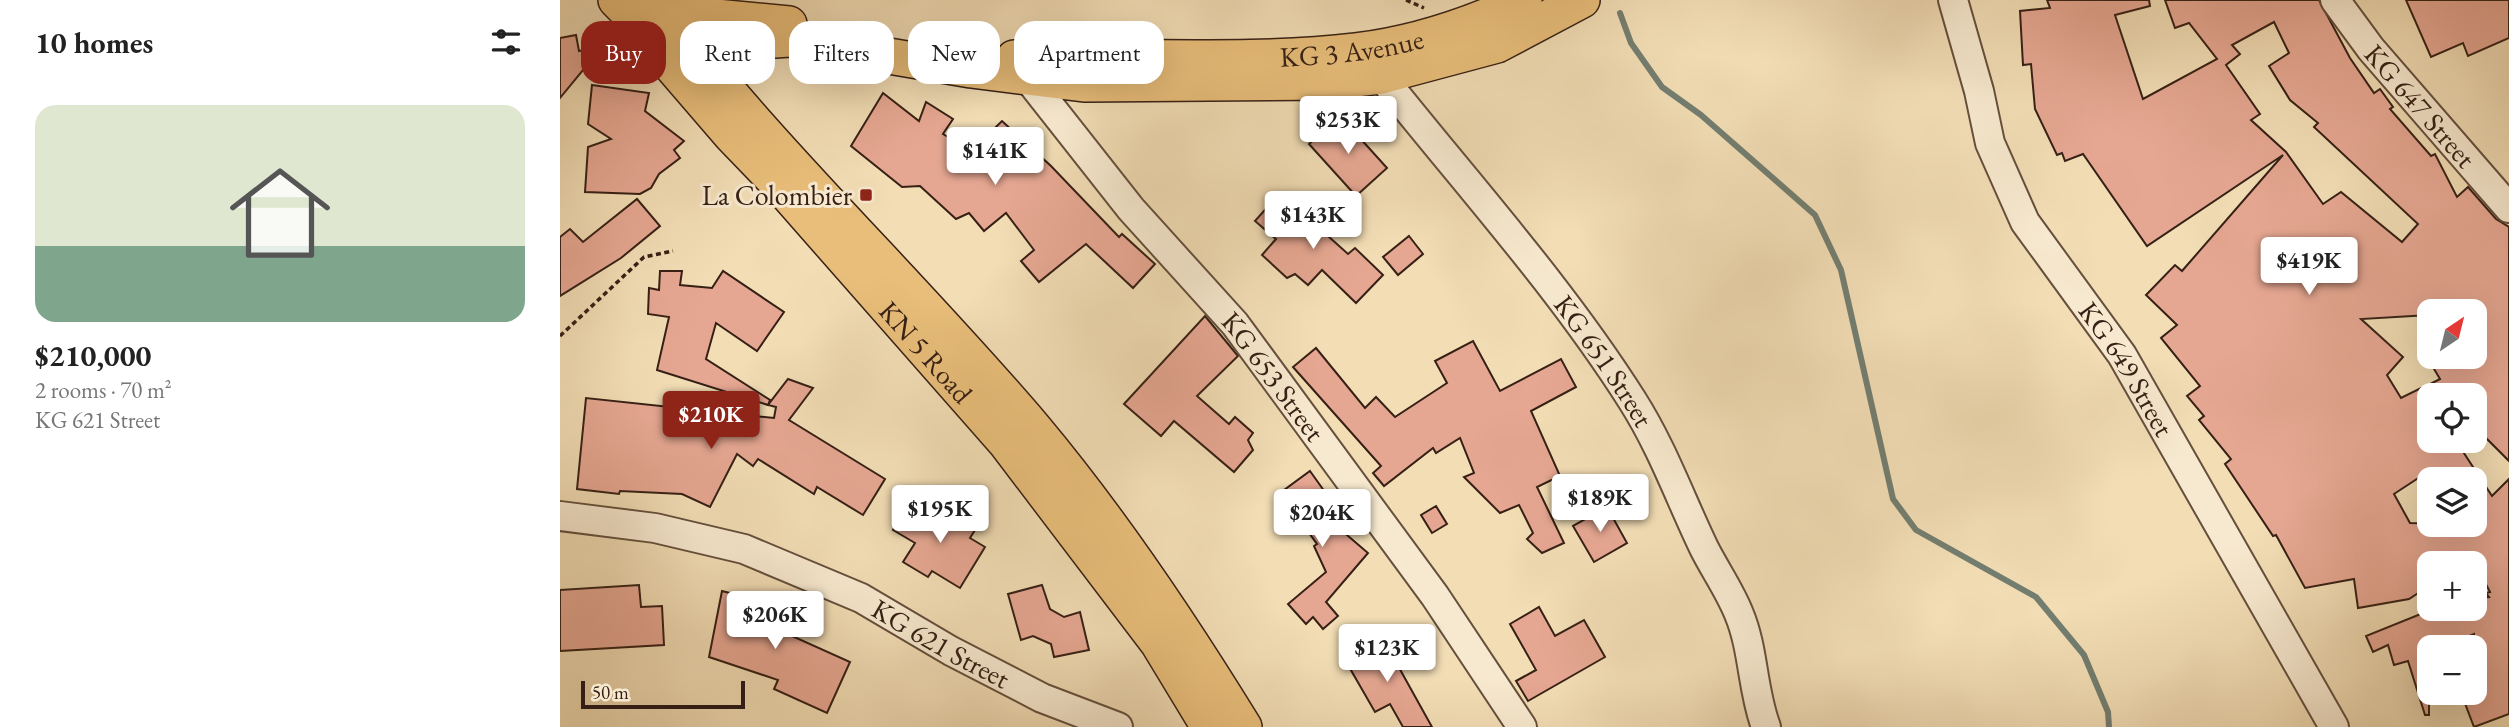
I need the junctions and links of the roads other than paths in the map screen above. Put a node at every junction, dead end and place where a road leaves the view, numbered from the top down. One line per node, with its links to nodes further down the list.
1 (616, 0): 10 (main road, KN 5 Road)
2 (652, 0): 10 (main road)
3 (674, 0): 4 (main road, KG 3 Avenue)
4 (1524, 0)
5 (1582, 0): 12 (main road, KG 3 Avenue)
6 (1953, 0): 24 (street, KG 649 Street)
7 (2335, 0): 17 (street, KG 647 Street)
8 (775, 41): 11 (main road, KG 3 Avenue)
9 (680, 54): 10 (main road, KG 3 Avenue)
10 (676, 55): 16 (main road, KN 5 Road); 20 (main road, KN 5 Road)
11 (1014, 75)
12 (1381, 76): 13 (main road, KG 3 Avenue); 23 (street, KG 651 Street)
13 (1164, 83)
14 (733, 84): 16 (main road)
15 (1033, 84): 22 (street, KG 653 Street)
16 (729, 93): 21 (main road, KN 5 Road)
17 (2509, 208)
18 (560, 516): 19 (street, KG 621 Street)
19 (1118, 727)
20 (1209, 727)
21 (1244, 727)
22 (1522, 727)
23 (1766, 727)
24 (2334, 727)

